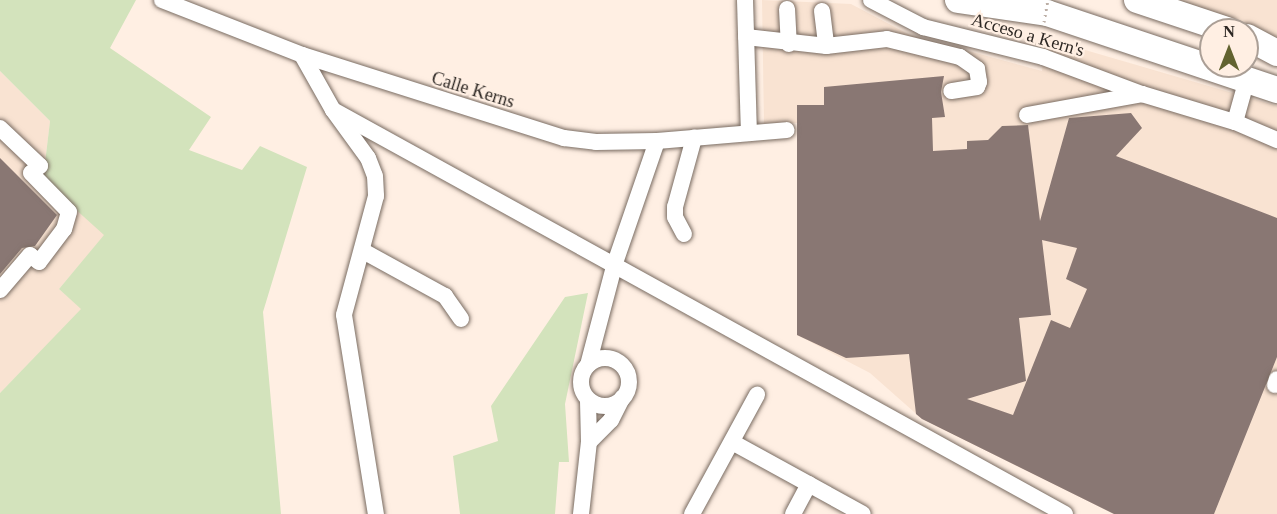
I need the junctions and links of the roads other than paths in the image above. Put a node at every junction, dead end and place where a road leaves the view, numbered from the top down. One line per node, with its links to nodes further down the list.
1 (162, 0): 14 (street, Calle Kerns)
2 (745, 0): 9 (street)
3 (871, 0): 18 (street, Acceso a Kern's)
4 (958, 0): 15 (highway)
5 (1144, 1): 8 (highway)
6 (787, 9): 11 (street)
7 (822, 12): 12 (street)
8 (1199, 20)
9 (746, 36): 11 (street); 24 (street)
10 (1259, 43): 13 (highway)
11 (789, 44): 12 (street)
12 (826, 46): 17 (street)
13 (1277, 53)
14 (302, 55): 19 (street); 27 (street, Calle Kerns)
15 (1247, 79): 16 (highway); 21 (street)
16 (1277, 90)
17 (951, 91)
18 (1142, 94): 20 (street); 21 (street, Acceso a Kern's)
19 (333, 110): 29 (street); 30 (street)
20 (1027, 114)
21 (1234, 122): 26 (street, Acceso a Kern's)
22 (0, 128): 31 (street)
23 (787, 130): 24 (street, Calle Kerns)
24 (749, 133): 25 (street, Calle Kerns)
25 (694, 138): 27 (street, Calle Kerns); 28 (street)
26 (1277, 140)
27 (657, 141): 30 (street)
28 (684, 234)
29 (363, 250): 32 (street); 42 (street)
30 (615, 263): 33 (street); 47 (street)
31 (0, 290)
32 (461, 319)
33 (598, 331): 34 (street); 35 (street)
34 (621, 364): 35 (street); 37 (street)
35 (588, 365): 38 (street)
36 (757, 395): 40 (street)
37 (622, 398): 38 (street); 39 (street)
38 (588, 400): 39 (street)
39 (589, 442): 43 (street)
40 (732, 442): 41 (street); 44 (street)
41 (809, 484): 45 (street); 46 (street)
42 (376, 514)
43 (581, 514)
44 (692, 514)
45 (793, 514)
46 (862, 514)
47 (1065, 514)

